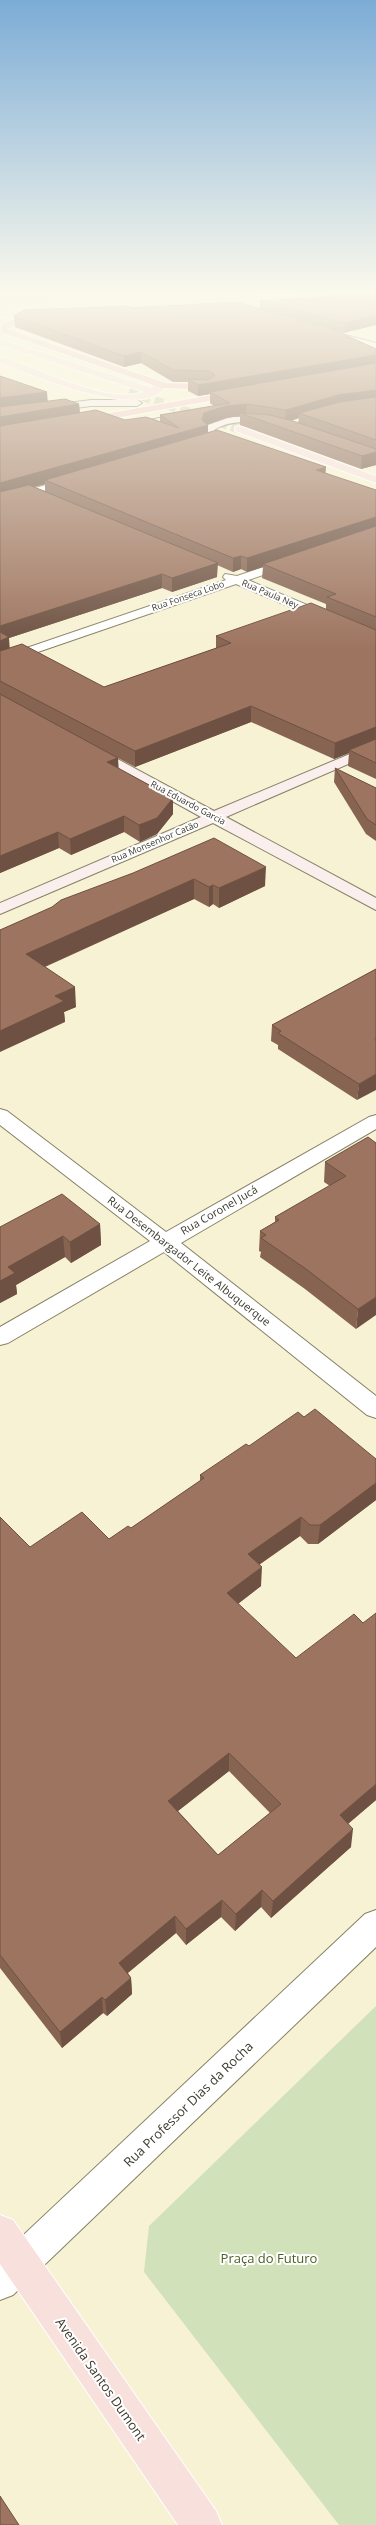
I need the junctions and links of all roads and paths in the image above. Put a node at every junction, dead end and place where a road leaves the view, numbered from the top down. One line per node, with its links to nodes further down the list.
1 (16, 413): 4 (street)
2 (73, 413): 6 (highway)
3 (126, 413): 5 (highway)
4 (0, 415)
5 (71, 423)
6 (0, 424)
7 (253, 425): 13 (main road)
8 (283, 426): 10 (street)
9 (239, 429): 15 (main road)
10 (220, 438): 11 (street); 12 (street)
11 (205, 442)
12 (247, 448)
13 (376, 469)
14 (84, 477): 16 (street)
15 (376, 480)
16 (31, 492): 17 (street); 18 (street)
17 (46, 498)
18 (0, 501)
19 (302, 558): 21 (street, Rua Fonseca Lobo)
20 (220, 574): 21 (street, Rua Paula Ney)
21 (235, 580): 22 (street, Rua Paula Ney); 23 (street, Rua Fonseca Lobo)
22 (376, 639)
23 (0, 661)
24 (76, 742): 26 (street, Rua Eduardo Garcia)
25 (376, 747): 26 (street, Rua Monsenhor Catão)
26 (214, 817): 27 (street, Rua Eduardo Garcia); 28 (street, Rua Monsenhor Catão)
27 (376, 905)
28 (0, 909)
29 (0, 1116): 31 (street, Rua Desembargador Leite Albuquerque)
30 (376, 1121): 31 (street, Rua Coronel Jucá)
31 (164, 1241): 32 (street, Rua Coronel Jucá); 33 (street, Rua Desembargador Leite Albuquerque)
32 (0, 1337)
33 (376, 1409)
34 (376, 1925): 36 (street, Rua Professor Dias da Rocha)
35 (0, 2233): 36 (main road, Avenida Santos Dumont)
36 (10, 2272): 37 (main road, Avenida Santos Dumont)
37 (202, 2525)

